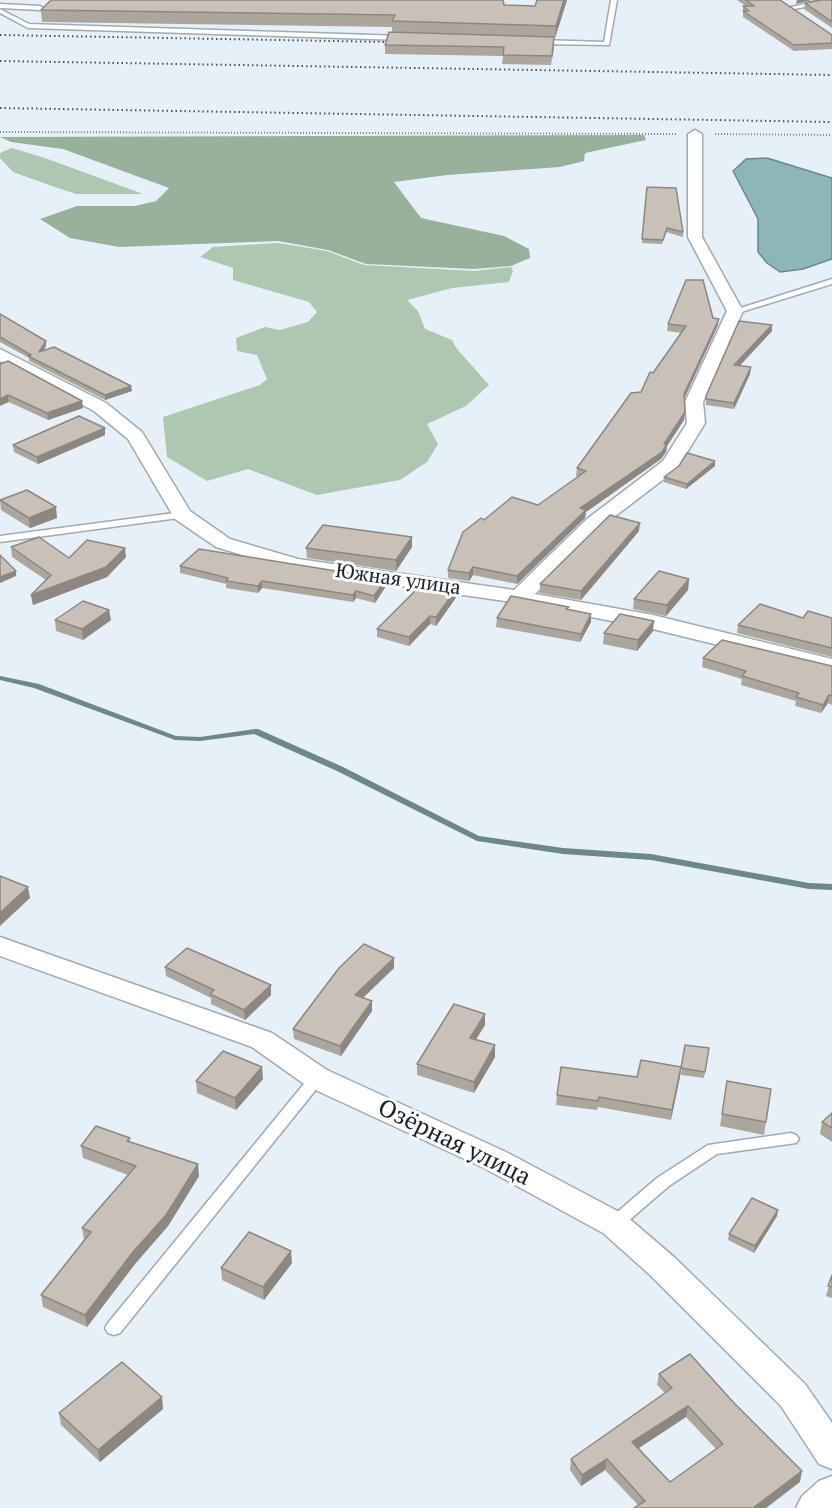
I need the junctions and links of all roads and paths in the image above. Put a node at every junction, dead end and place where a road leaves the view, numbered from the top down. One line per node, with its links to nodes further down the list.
1 (614, 0): 12 (lane)
2 (780, 0): 6 (street)
3 (830, 0): 6 (lane)
4 (0, 6): 5 (lane)
5 (40, 8)
6 (790, 8): 10 (street)
7 (0, 11): 8 (lane)
8 (14, 18): 9 (lane); 11 (lane)
9 (0, 19)
10 (807, 19)
11 (406, 38)
12 (536, 42)
13 (0, 132): 14 (path)
14 (695, 134): 15 (path); 17 (street)
15 (832, 135)
16 (832, 280): 17 (lane)
17 (735, 311): 21 (street)
18 (0, 354): 19 (street, Южная улица)
19 (182, 515): 20 (lane); 21 (street, Южная улица)
20 (0, 539)
21 (519, 597): 22 (street, Южная улица)
22 (832, 666)
23 (0, 946): 24 (street, Озёрная улица)
24 (317, 1078): 26 (street, Озёрная улица); 27 (lane)
25 (791, 1139): 26 (lane)
26 (614, 1224): 28 (street, Озёрная улица)
27 (114, 1328)
28 (832, 1453)
29 (832, 1493): 30 (street)
30 (815, 1508)

